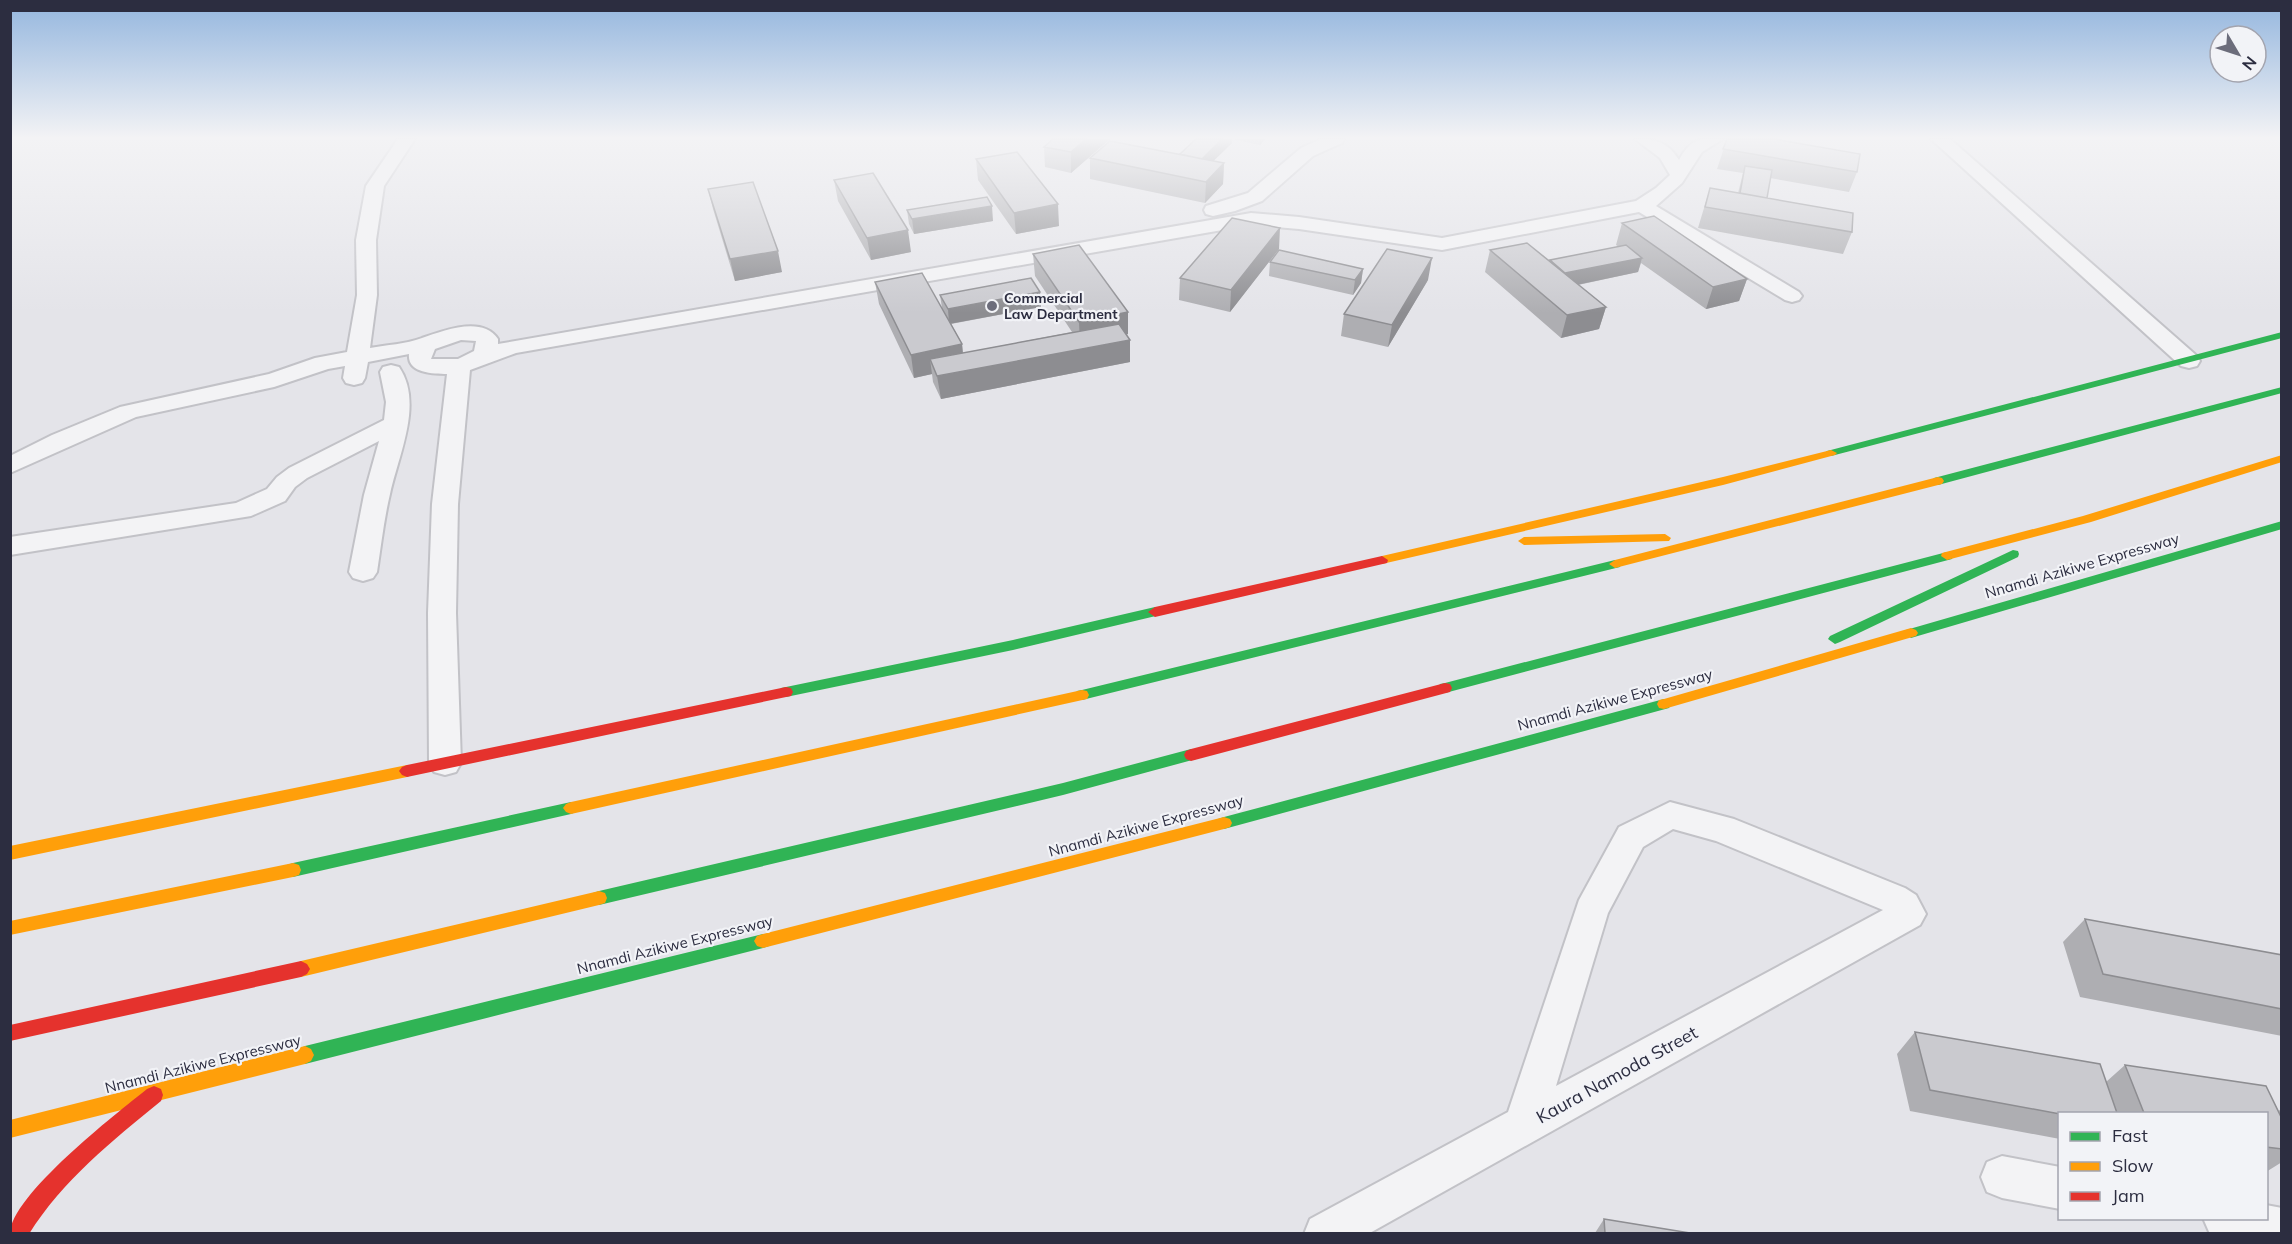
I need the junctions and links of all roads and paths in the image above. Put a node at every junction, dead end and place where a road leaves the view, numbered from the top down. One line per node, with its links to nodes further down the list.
1 (373, 197): 12 (street)
2 (1255, 197): 8 (street)
3 (1658, 197): 5 (street)
4 (2004, 197): 11 (street)
5 (1642, 206): 6 (street); 8 (street)
6 (1792, 296)
7 (2282, 335): 11 (main road)
8 (511, 339): 9 (street)
9 (473, 353): 10 (street); 10 (street); 25 (street)
10 (427, 355): 12 (street); 13 (street)
11 (2189, 361): 21 (main road)
12 (356, 367): 13 (street); 17 (street)
13 (391, 372): 15 (street)
14 (2282, 390): 20 (main road)
15 (396, 423): 22 (street); 23 (street)
16 (2282, 458): 18 (main road)
17 (10, 466)
18 (2087, 519): 24 (main road); 28 (main road)
19 (2282, 525): 24 (main road, Nnamdi Azikiwe Expressway)
20 (1726, 537): 21 (main road); 27 (main road)
21 (1454, 542): 25 (main road)
22 (10, 546)
23 (363, 573)
24 (1744, 682): 29 (main road, Nnamdi Azikiwe Expressway)
25 (445, 763): 26 (main road)
26 (10, 853)
27 (10, 928)
28 (10, 1033)
29 (157, 1093): 31 (main road, Nnamdi Azikiwe Expressway); 36 (main road)
30 (1523, 1126): 30 (street, Kaura Namoda Street); 37 (street, Kaura Namoda Street)
31 (10, 1129)
32 (2002, 1177): 33 (street)
33 (2058, 1188)
34 (2235, 1220): 35 (street)
35 (2282, 1229)
36 (17, 1233)
37 (1325, 1233)

